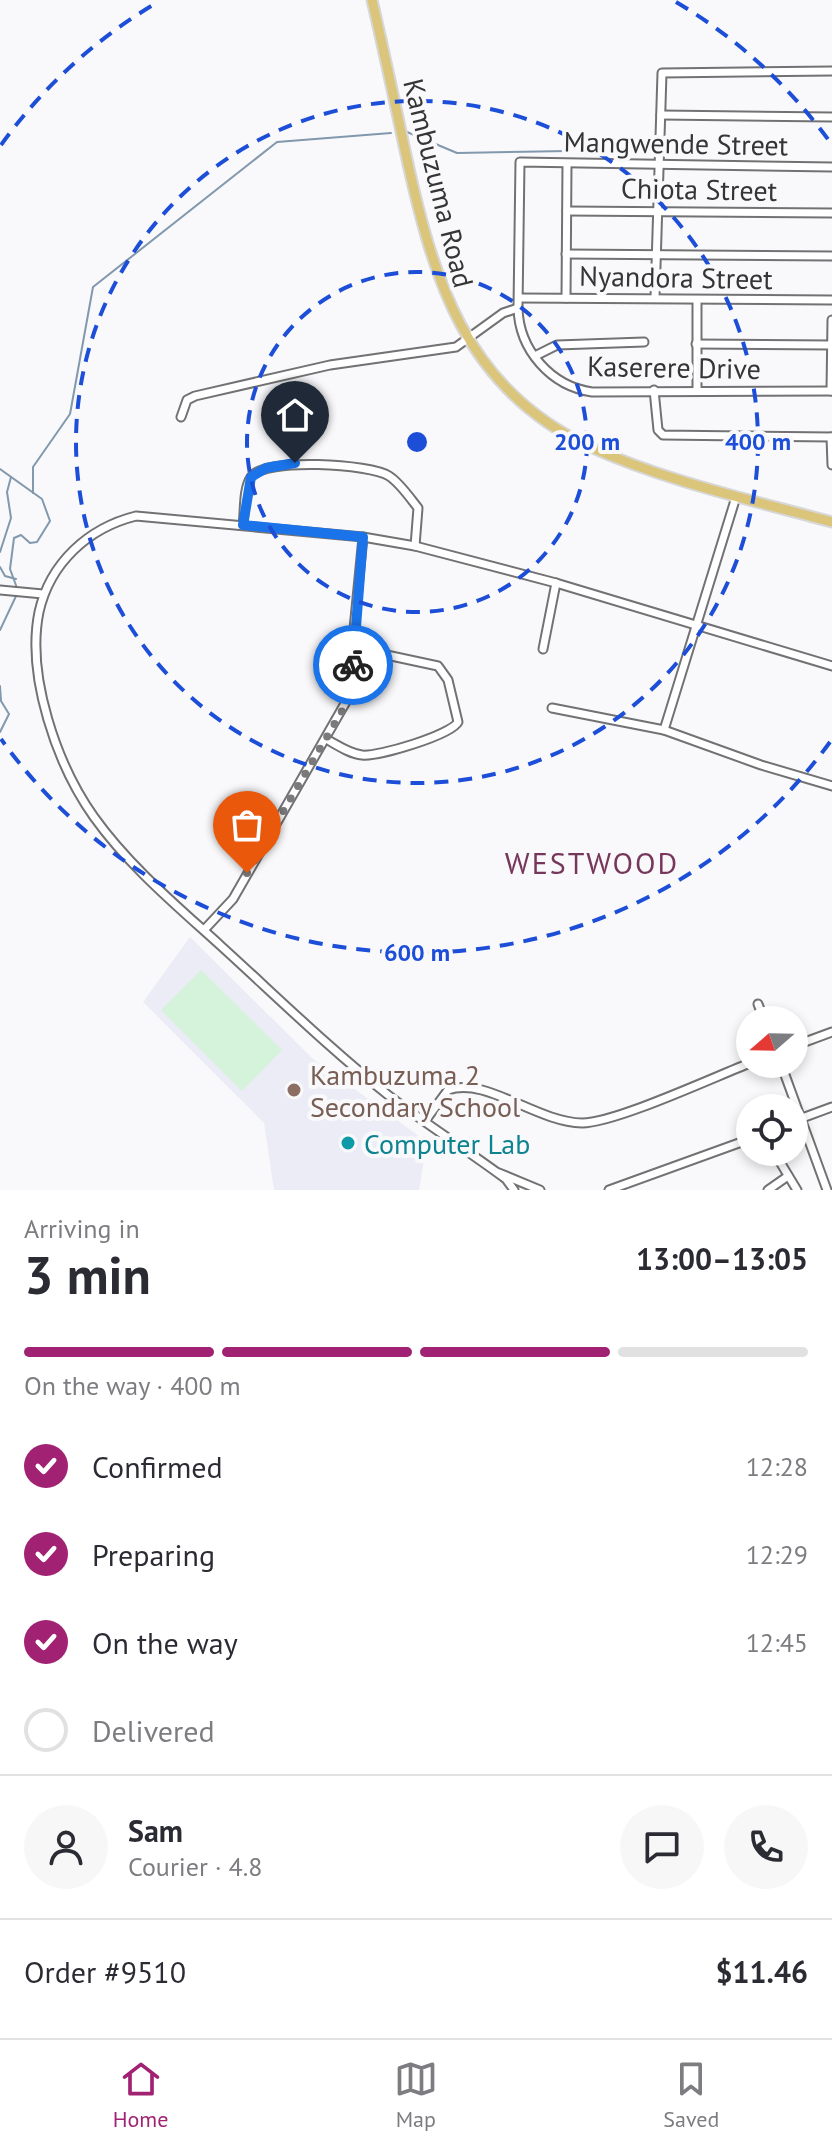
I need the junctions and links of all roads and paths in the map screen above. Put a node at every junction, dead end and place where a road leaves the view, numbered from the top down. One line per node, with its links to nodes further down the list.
1 (372, 0): 22 (main road, Kambuzuma Road)
2 (832, 71): 3 (street)
3 (661, 115): 4 (street); 7 (street)
4 (832, 117)
5 (520, 162): 6 (street, Mangwende Street); 15 (street, Kaserere Drive)
6 (567, 164): 7 (street, Mangwende Street); 10 (street)
7 (657, 164): 8 (street, Mangwende Street); 9 (street)
8 (832, 167)
9 (657, 210): 10 (street, Chiota Street); 11 (street, Chiota Street); 13 (street)
10 (567, 211): 12 (street)
11 (832, 213)
12 (566, 254): 13 (street); 16 (street)
13 (656, 255): 14 (street); 17 (street)
14 (832, 256)
15 (519, 298): 16 (street, Nyandora Street); 20 (street, Kaserere Drive)
16 (566, 298): 17 (street, Nyandora Street)
17 (655, 298): 18 (street, Nyandora Street)
18 (697, 300): 19 (street, Nyandora Street); 24 (street)
19 (832, 300)
20 (518, 308): 22 (street); 26 (street, Kaserere Drive)
21 (832, 320): 25 (street)
22 (466, 338): 30 (street); 33 (main road, Kambuzuma Road)
23 (644, 342): 26 (street)
24 (696, 344): 25 (street); 27 (street)
25 (832, 345): 29 (street)
26 (535, 356): 28 (street, Kaserere Drive)
27 (697, 389): 28 (street, Kaserere Drive); 29 (street, Kaserere Drive)
28 (654, 390): 31 (street)
29 (831, 391)
30 (181, 417)
31 (832, 437): 32 (street)
32 (832, 465)
33 (736, 497): 34 (main road, Kambuzuma Road); 41 (street)
34 (832, 522)
35 (243, 525): 36 (street); 37 (street); 40 (street)
36 (363, 537): 37 (street); 42 (street)
37 (415, 546): 38 (street)
38 (556, 583): 41 (street); 43 (street)
39 (0, 590): 40 (street)
40 (43, 594): 49 (street)
41 (697, 625): 44 (street); 46 (street)
42 (354, 648): 47 (street); 47 (street)
43 (543, 649)
44 (832, 666)
45 (552, 708): 46 (street)
46 (664, 730): 48 (street)
47 (326, 739): 49 (street)
48 (832, 786)
49 (204, 930): 55 (street)
50 (832, 1032): 51 (street)
51 (808, 1041)
52 (736, 1068): 55 (street)
53 (832, 1107): 54 (street)
54 (808, 1116)
55 (425, 1121): 59 (street)
56 (736, 1144): 63 (street)
57 (808, 1146): 66 (street)
58 (782, 1166): 60 (street)
59 (497, 1173): 61 (street); 62 (street)
60 (788, 1176): 64 (street); 65 (street)
61 (514, 1190)
62 (540, 1190)
63 (609, 1190)
64 (768, 1190)
65 (797, 1190)
66 (827, 1190)

